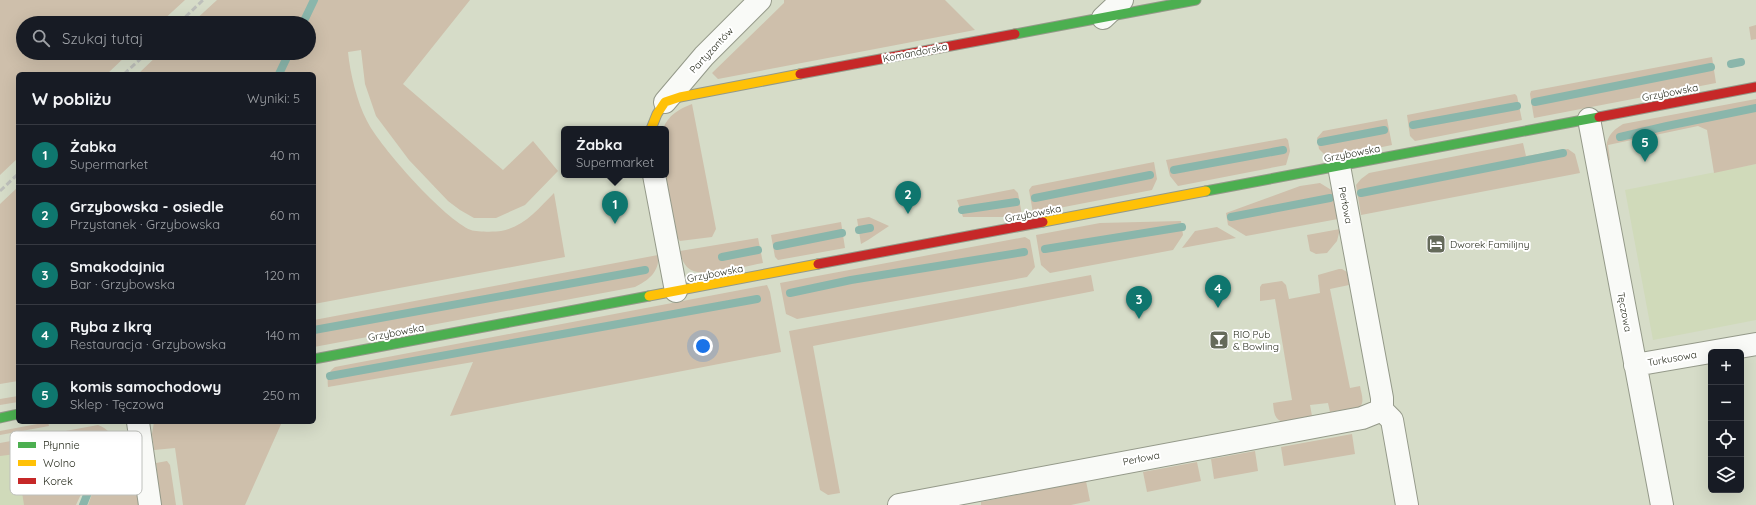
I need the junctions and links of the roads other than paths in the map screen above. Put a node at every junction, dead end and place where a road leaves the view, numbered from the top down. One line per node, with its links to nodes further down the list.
1 (760, 0): 6 (street, Partyzantów)
2 (1122, 0): 4 (street)
3 (1196, 0): 4 (street, Komandorska)
4 (1104, 18): 6 (street, Komandorska)
5 (1756, 87): 7 (street, Grzybowska)
6 (665, 102): 8 (street)
7 (1589, 119): 9 (street, Grzybowska); 14 (street, Tęczowa)
8 (652, 126)
9 (1339, 166): 11 (street, Grzybowska); 15 (street, Perłowa)
10 (655, 178): 11 (street)
11 (676, 291): 13 (street, Grzybowska)
12 (1756, 344): 14 (street, Turkusowa)
13 (316, 359)
14 (1635, 365): 22 (street, Tęczowa)
15 (1382, 410): 20 (street, Perłowa); 21 (street)
16 (16, 414): 17 (street)
17 (0, 418)
18 (142, 450): 19 (street)
19 (150, 505)
20 (899, 505)
21 (1407, 505)
22 (1662, 505)

